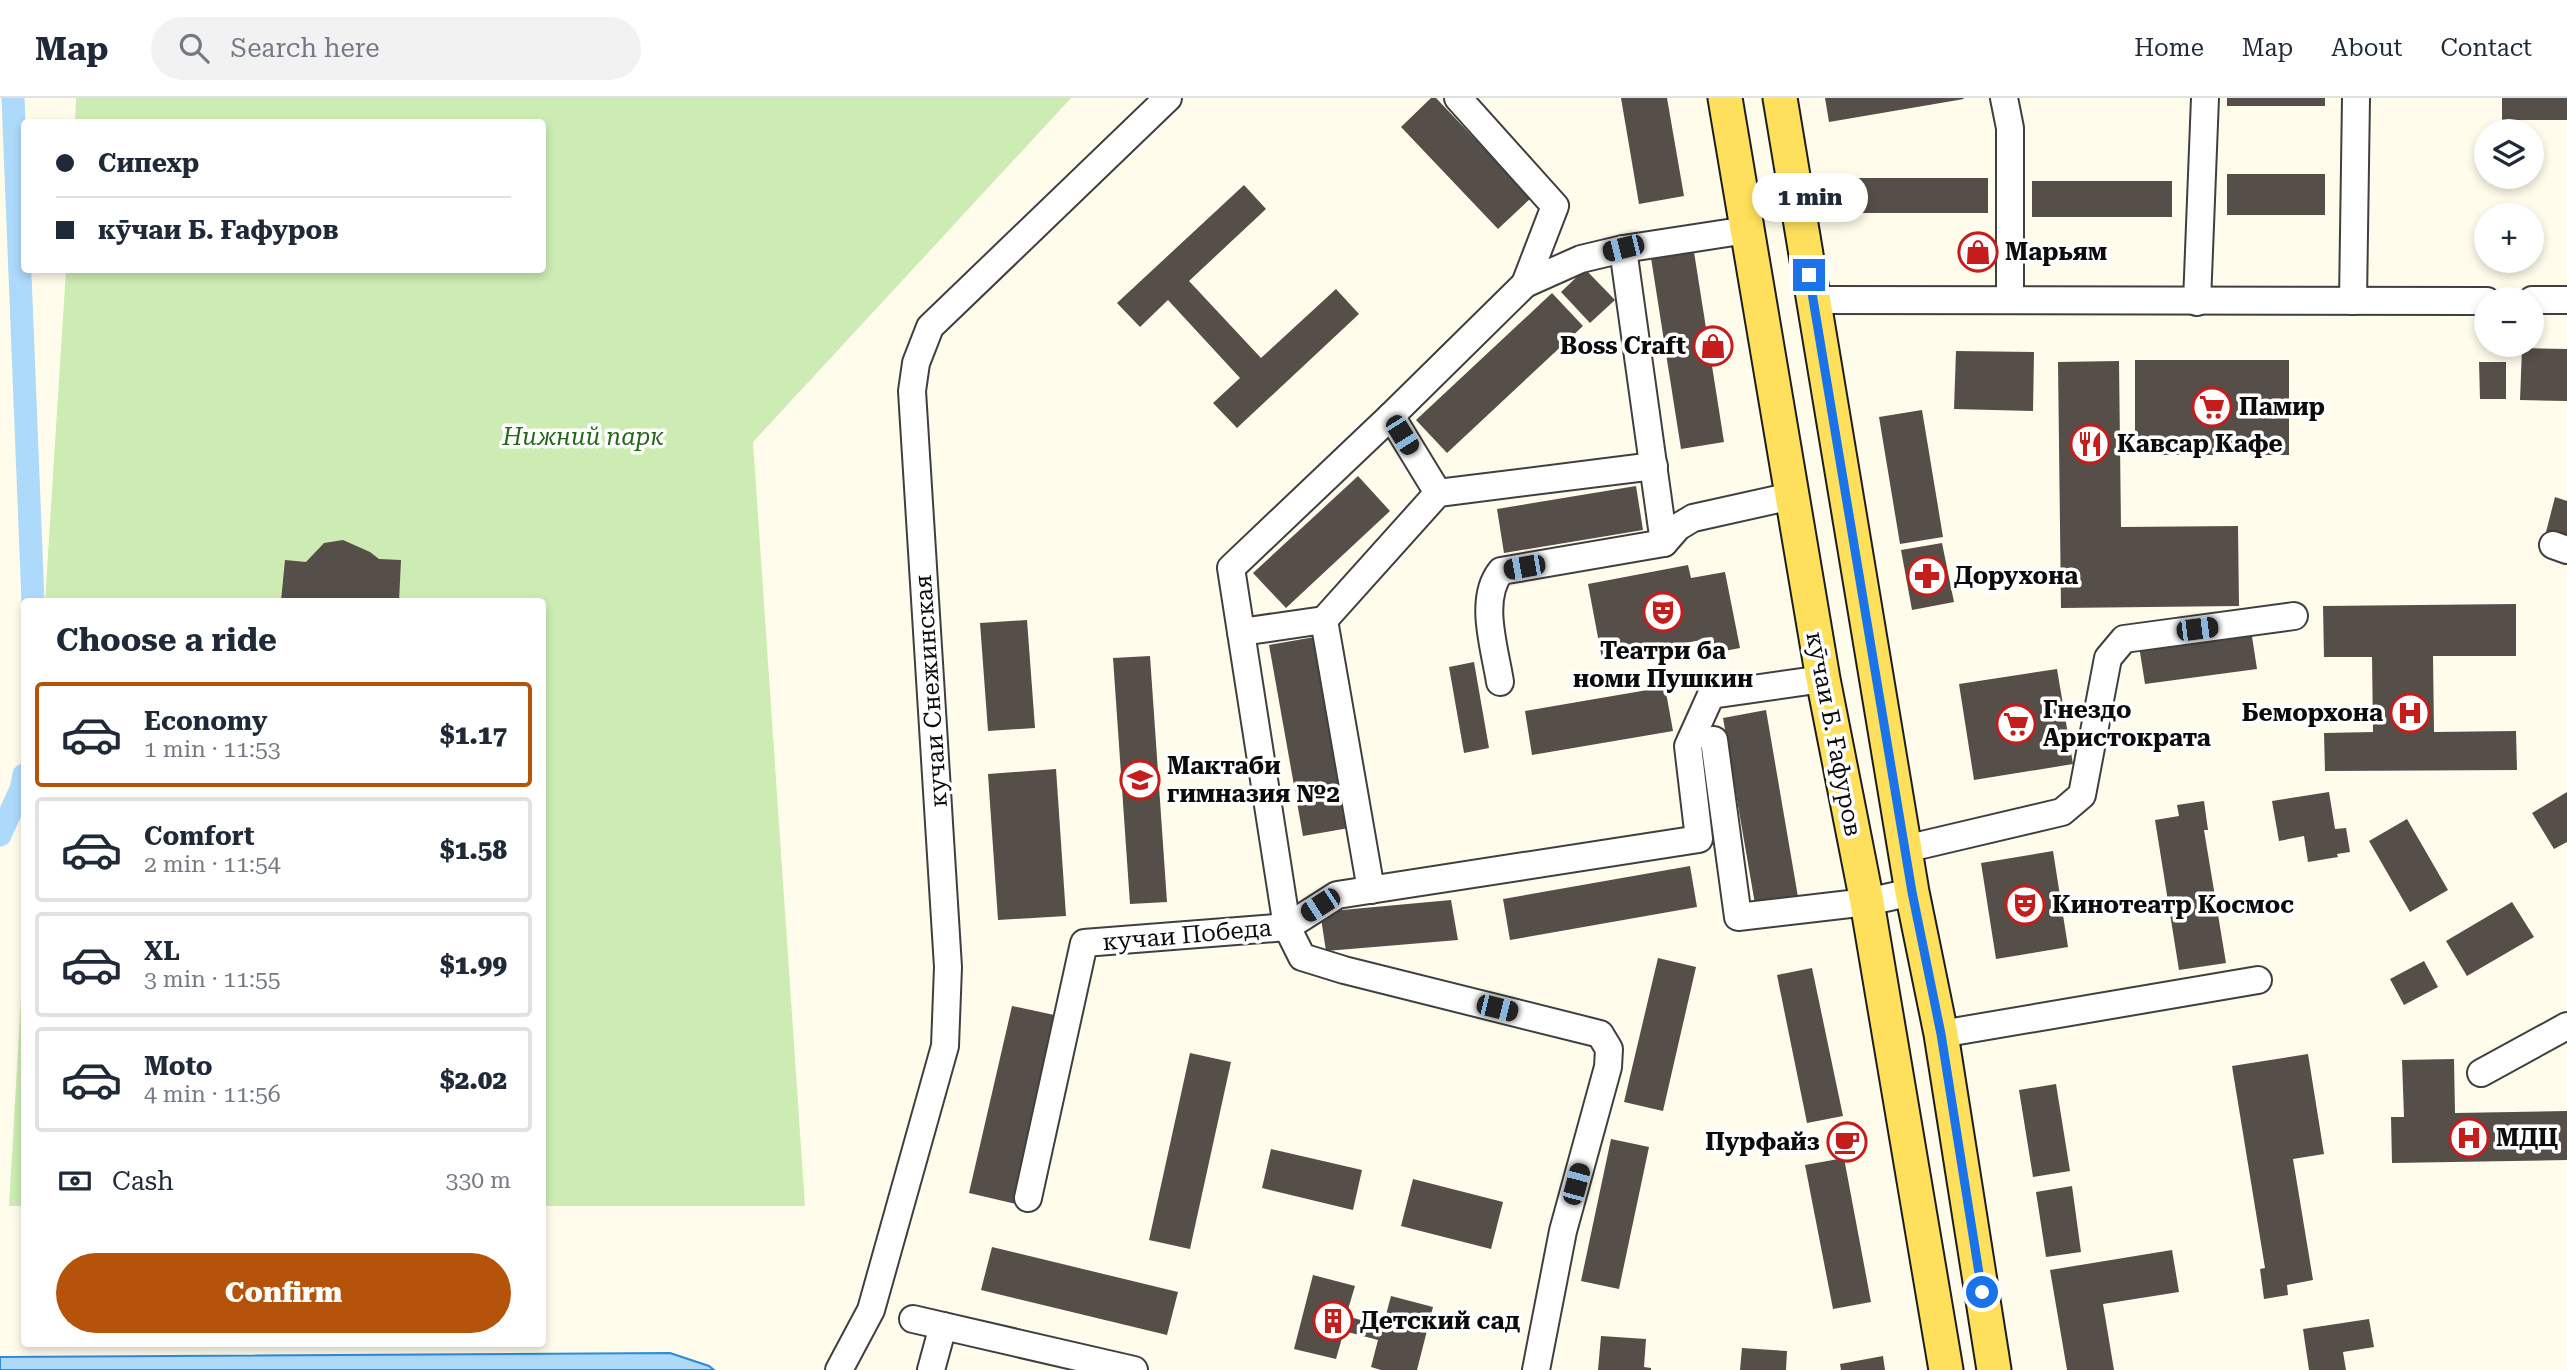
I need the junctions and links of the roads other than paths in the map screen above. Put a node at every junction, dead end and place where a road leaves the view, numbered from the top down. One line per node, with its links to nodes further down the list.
1 (1168, 98): 43 (street, кучаи Снежинская)
2 (1458, 98): 12 (street)
3 (1725, 98): 10 (main road, кӯчаи Б. Ғафуров)
4 (1780, 98): 13 (main road, кӯчаи Б. Ғафуров)
5 (2004, 98): 9 (street)
6 (2018, 98): 9 (street)
7 (2205, 98): 19 (street)
8 (2356, 98): 18 (street)
9 (2010, 128): 14 (street)
10 (1747, 230): 11 (street); 23 (main road, кӯчаи Б. Ғафуров)
11 (1623, 248): 12 (street); 21 (street)
12 (1525, 284): 20 (street)
13 (1814, 300): 14 (street); 31 (main road, кӯчаи Б. Ғафуров)
14 (2010, 300): 19 (street)
15 (2474, 300): 18 (street)
16 (2544, 300): 17 (street)
17 (2567, 300)
18 (2353, 301): 19 (street)
19 (2197, 302)
20 (1391, 416): 22 (street); 27 (street)
21 (1654, 466): 22 (street); 24 (street)
22 (1438, 494): 26 (street)
23 (1792, 496): 24 (street); 28 (main road, кӯчаи Б. Ғафуров)
24 (1664, 543): 29 (street)
25 (2294, 616): 31 (street)
26 (1324, 620): 27 (street); 32 (street)
27 (1241, 632): 35 (street)
28 (1823, 679): 32 (street, кучаи Победа); 34 (main road, кӯчаи Б. Ғафуров)
29 (1500, 682)
30 (1714, 740): 34 (street)
31 (1905, 849): 33 (main road, кӯчаи Б. Ғафуров)
32 (1371, 890): 35 (street, кучаи Победа)
33 (1912, 892): 34 (street); 38 (main road, кӯчаи Б. Ғафуров)
34 (1867, 902): 47 (main road, кӯчаи Б. Ғафуров)
35 (1287, 927): 40 (street, кучаи Победа); 46 (street)
36 (2258, 980): 38 (street)
37 (2567, 1026): 39 (street)
38 (1941, 1034): 48 (main road, кӯчаи Б. Ғафуров)
39 (2481, 1073)
40 (1028, 1198)
41 (913, 1319): 42 (street)
42 (943, 1326): 44 (street); 45 (street)
43 (839, 1370)
44 (931, 1370)
45 (1134, 1370)
46 (1536, 1370)
47 (1946, 1370)
48 (1994, 1370)

